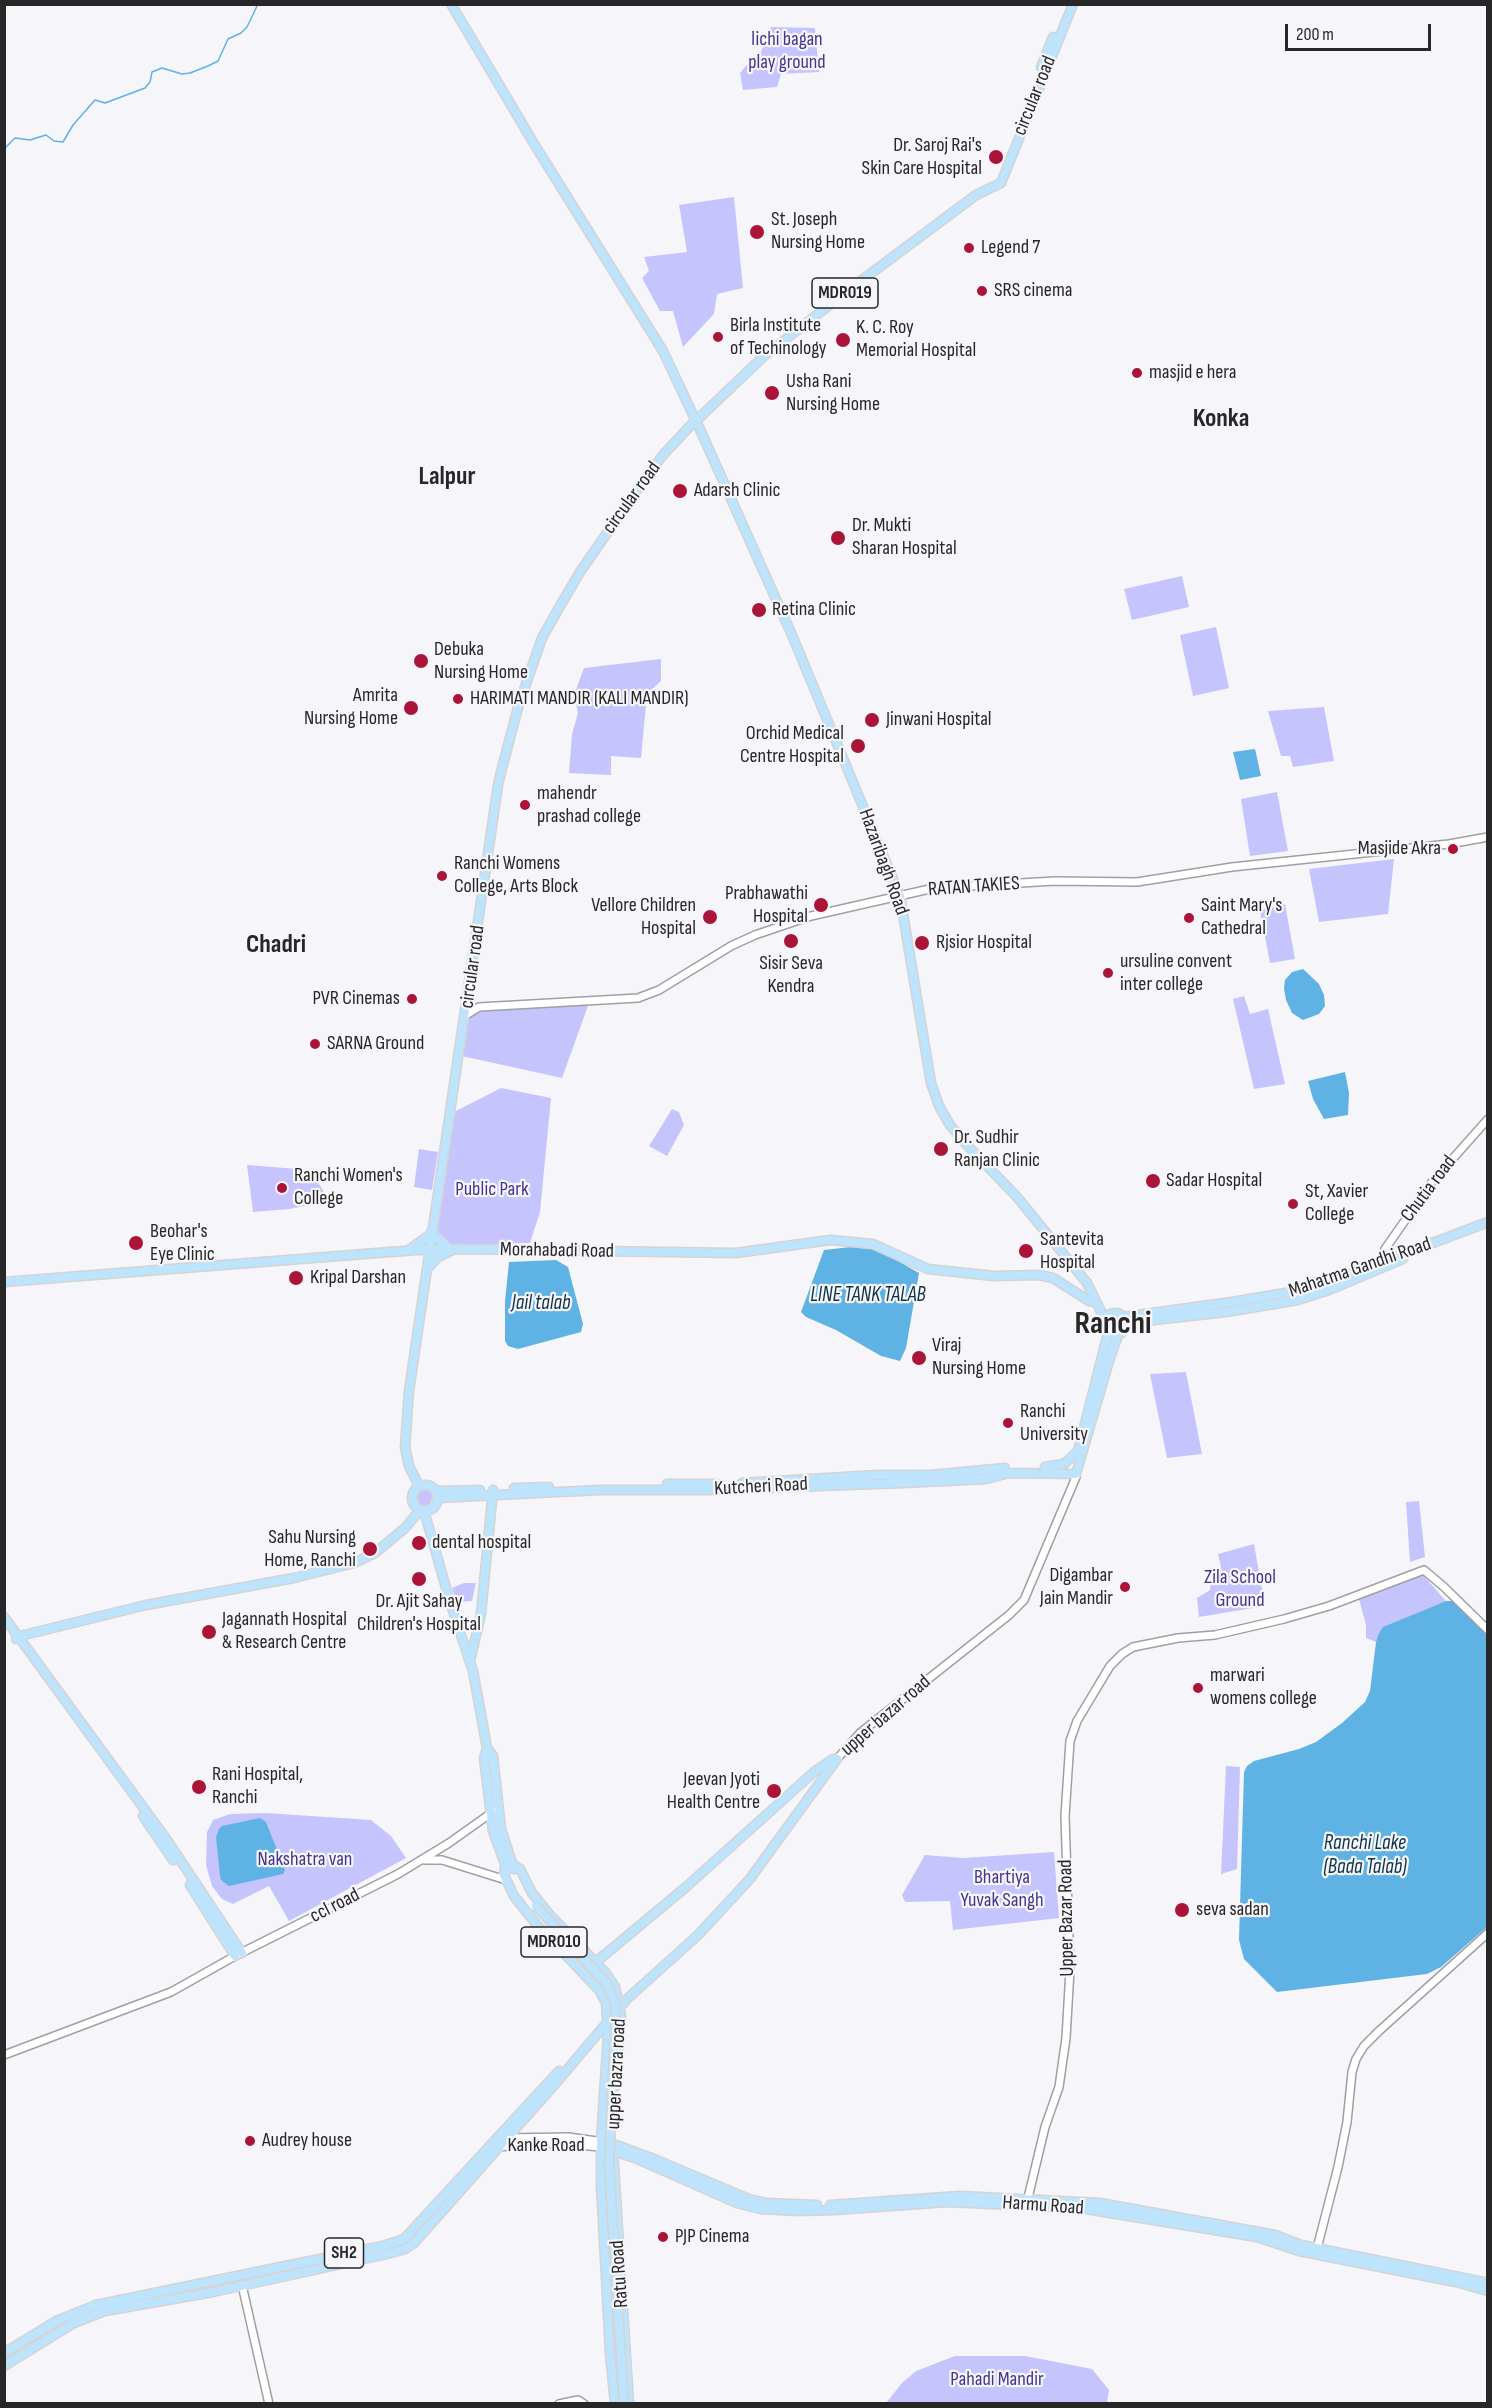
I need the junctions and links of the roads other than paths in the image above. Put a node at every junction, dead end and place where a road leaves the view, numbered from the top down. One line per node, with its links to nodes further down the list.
1 (451, 4): 5 (main road, Hazaribagh Road)
2 (1067, 4): 4 (main road, circular road)
3 (1073, 4): 4 (main road, circular road)
4 (998, 184): 5 (main road, circular road / MDR019)
5 (696, 421): 7 (main road, Hazaribagh Road); 8 (main road, circular road / MDR019)
6 (1488, 837): 7 (street, RATAN TAKIES)
7 (900, 896): 9 (street, RATAN TAKIES); 21 (main road, Hazaribagh Road)
8 (467, 1001): 9 (street, RATAN TAKIES); 10 (main road, circular road / MDR019)
9 (479, 1007): 10 (street, RATAN TAKIES)
10 (466, 1015): 14 (main road, circular road / MDR019)
11 (1488, 1119): 18 (street, Chutia road)
12 (1488, 1222): 18 (main road, Mahatma Gandhi Road)
13 (1488, 1227): 18 (main road, Mahatma Gandhi Road)
14 (431, 1233): 15 (main road); 16 (main road, circular road / MDR019); 17 (main road)
15 (453, 1249): 16 (main road, Morahabadi Road); 19 (main road); 21 (main road, Morahabadi Road)
16 (429, 1250): 17 (main road, Morahabadi Road); 19 (main road, circular road / MDR019)
17 (411, 1251): 19 (main road); 20 (main road, Morahabadi Road)
18 (1388, 1262): 23 (main road, Mahatma Gandhi Road); 25 (main road, Mahatma Gandhi Road)
19 (427, 1266): 29 (main road, circular road / MDR019)
20 (4, 1282)
21 (1098, 1305): 22 (main road); 24 (main road, Hazaribagh Road)
22 (1112, 1313): 23 (main road); 24 (main road)
23 (1123, 1317): 25 (main road)
24 (1105, 1320): 26 (main road)
25 (1126, 1327): 27 (main road)
26 (1108, 1333): 27 (main road); 30 (main road)
27 (1118, 1335): 28 (main road)
28 (1077, 1473): 30 (main road, Kutcheri Road); 40 (street, upper bazar road)
29 (419, 1486): 31 (main road); 32 (main road, circular road / MDR019)
30 (493, 1492): 31 (main road, Kutcheri Road); 39 (main road)
31 (437, 1495): 32 (main road)
32 (422, 1510): 33 (main road); 34 (main road)
33 (426, 1523): 34 (main road); 39 (main road)
34 (405, 1528): 38 (main road)
35 (4, 1617): 38 (main road)
36 (4, 1626): 38 (main road)
37 (1488, 1630): 55 (street, Upper Bazar Road)
38 (18, 1637): 47 (main road)
39 (470, 1661): 41 (main road)
40 (837, 1758): 48 (main road, MDR010); 49 (main road, upper bazar road)
41 (494, 1811): 42 (street, ccl road); 43 (main road)
42 (419, 1861): 44 (street); 47 (street, ccl road)
43 (509, 1865): 44 (main road, upper bazra road / MDR010); 45 (main road); 48 (main road, upper bazra road / MDR010)
44 (506, 1881): 50 (main road, upper bazra road / MDR010)
45 (534, 1908): 65 (main road, bridge); 66 (main road, bridge)
46 (1488, 1933): 56 (street)
47 (238, 1954): 51 (street, ccl road)
48 (596, 1962): 49 (main road, upper bazra road / MDR010)
49 (622, 2003): 50 (main road, upper bazar road); 54 (main road, upper bazra road / MDR010)
50 (608, 2019): 52 (main road, SH2); 53 (main road, upper bazra road / MDR010)
51 (4, 2055)
52 (503, 2141): 53 (street, Kanke Road); 53 (street, Kanke Road); 58 (main road, SH2); 60 (main road, SH2)
53 (601, 2144): 54 (main road, Harmu Road); 65 (main road, Ratu Road)
54 (613, 2147): 55 (main road, Harmu Road); 67 (main road, Ratu Road)
55 (1027, 2202): 56 (main road, Harmu Road)
56 (1316, 2251): 57 (main road, Harmu Road); 59 (main road, Harmu Road)
57 (1488, 2283)
58 (242, 2285): 61 (main road, SH2); 62 (street)
59 (1488, 2291)
60 (4, 2354)
61 (4, 2366)
62 (269, 2403)
63 (559, 2403): 64 (street)
64 (584, 2403)
65 (617, 2403)
66 (624, 2403)
67 (629, 2403)

